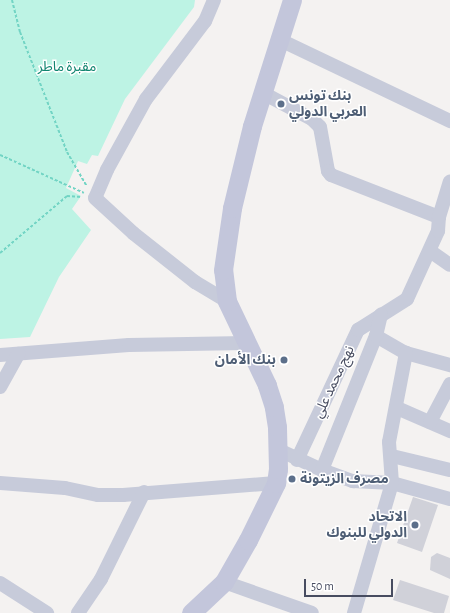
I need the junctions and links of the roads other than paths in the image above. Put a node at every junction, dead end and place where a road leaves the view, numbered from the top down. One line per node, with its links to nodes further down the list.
1 (214, 0): 11 (street)
2 (292, 0): 3 (main road)
3 (278, 39): 4 (main road); 5 (street)
4 (263, 93): 7 (street); 11 (main road)
5 (450, 121)
6 (450, 182): 7 (street, نهج محمد علي)
7 (439, 217): 8 (street, نهج محمد علي)
8 (444, 234): 9 (street, نهج محمد علي)
9 (430, 252): 10 (street); 12 (street, نهج محمد علي)
10 (449, 262)
11 (227, 301): 14 (main road)
12 (381, 315): 13 (street, نهج محمد علي); 26 (street, نهج محمد علي)
13 (376, 336): 15 (street); 27 (street, نهج محمد علي)
14 (246, 343): 16 (street); 24 (main road)
15 (406, 353): 18 (street); 21 (street)
16 (18, 354): 17 (street); 20 (street)
17 (0, 355)
18 (450, 365)
19 (450, 384): 22 (street)
20 (0, 387)
21 (397, 408): 22 (street); 25 (street)
22 (430, 422): 23 (street)
23 (450, 431)
24 (279, 450): 26 (street); 30 (main road)
25 (392, 456): 28 (street); 31 (street)
26 (297, 460): 27 (street)
27 (322, 470): 31 (street)
28 (450, 470)
29 (0, 483): 32 (street)
30 (276, 483): 32 (street); 34 (main road)
31 (392, 483): 33 (street); 40 (street)
32 (144, 492): 37 (street)
33 (450, 499)
34 (224, 582): 38 (main road); 39 (street)
35 (0, 583): 36 (street)
36 (47, 613)
37 (78, 613)
38 (191, 613)
39 (312, 613)
40 (354, 613)

